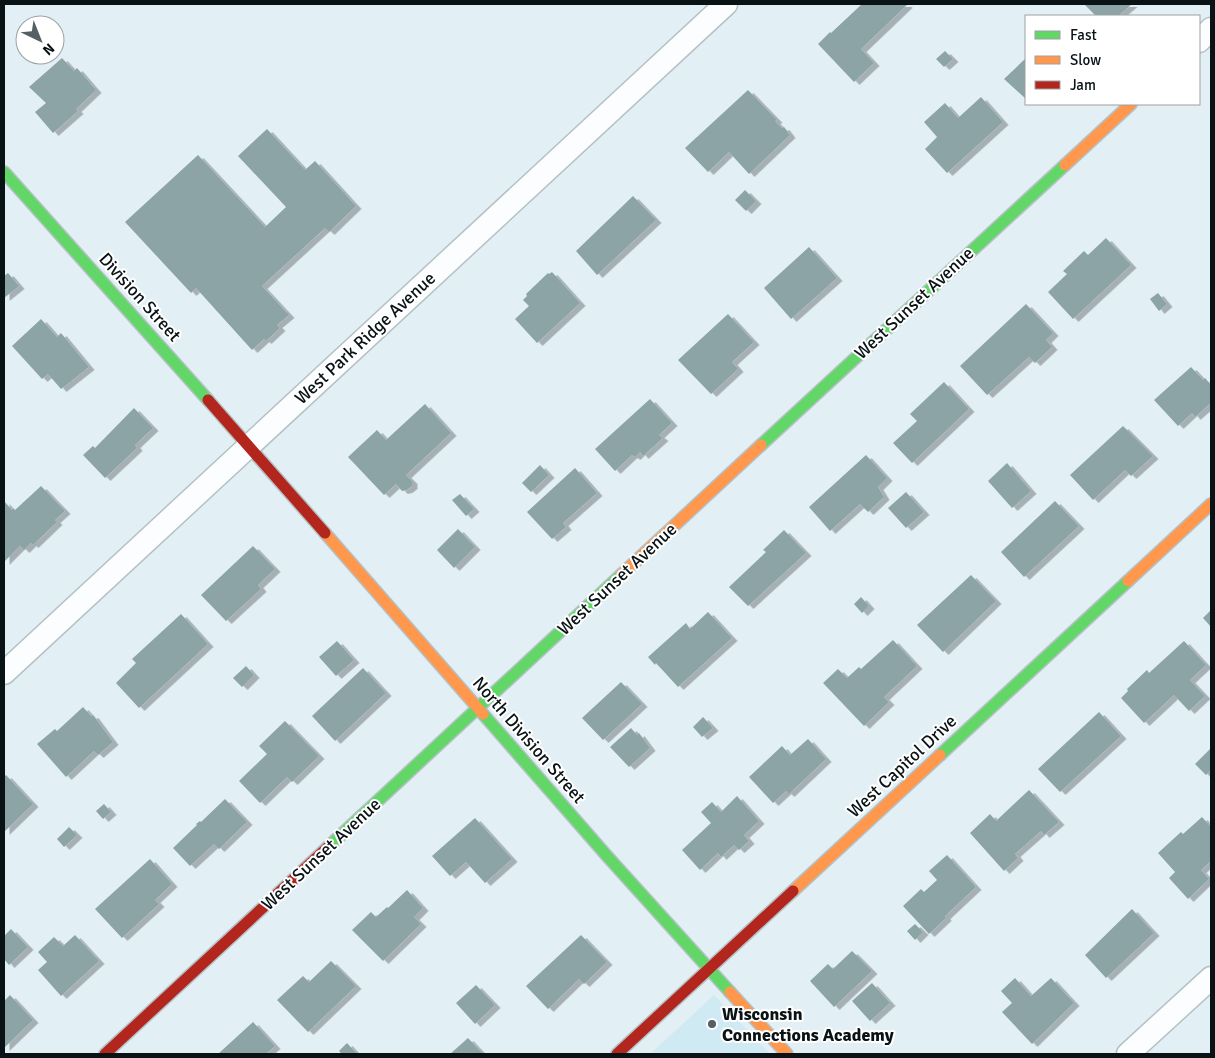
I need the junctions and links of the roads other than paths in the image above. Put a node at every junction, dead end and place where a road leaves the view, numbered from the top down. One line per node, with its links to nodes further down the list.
1 (726, 4): 6 (street, West Park Ridge Avenue)
2 (1211, 29): 3 (street)
3 (1200, 40)
4 (1130, 105): 9 (street, West Sunset Avenue)
5 (4, 172): 6 (street, Division Street)
6 (249, 446): 8 (street, West Park Ridge Avenue); 9 (street, North Division Street)
7 (1211, 504): 10 (street, West Capitol Drive)
8 (4, 673)
9 (479, 709): 10 (street, North Division Street); 12 (street, West Sunset Avenue)
10 (709, 968): 13 (street, West Capitol Drive); 14 (street, North Division Street)
11 (1211, 978): 15 (street)
12 (105, 1054)
13 (616, 1054)
14 (787, 1054)
15 (1128, 1054)

